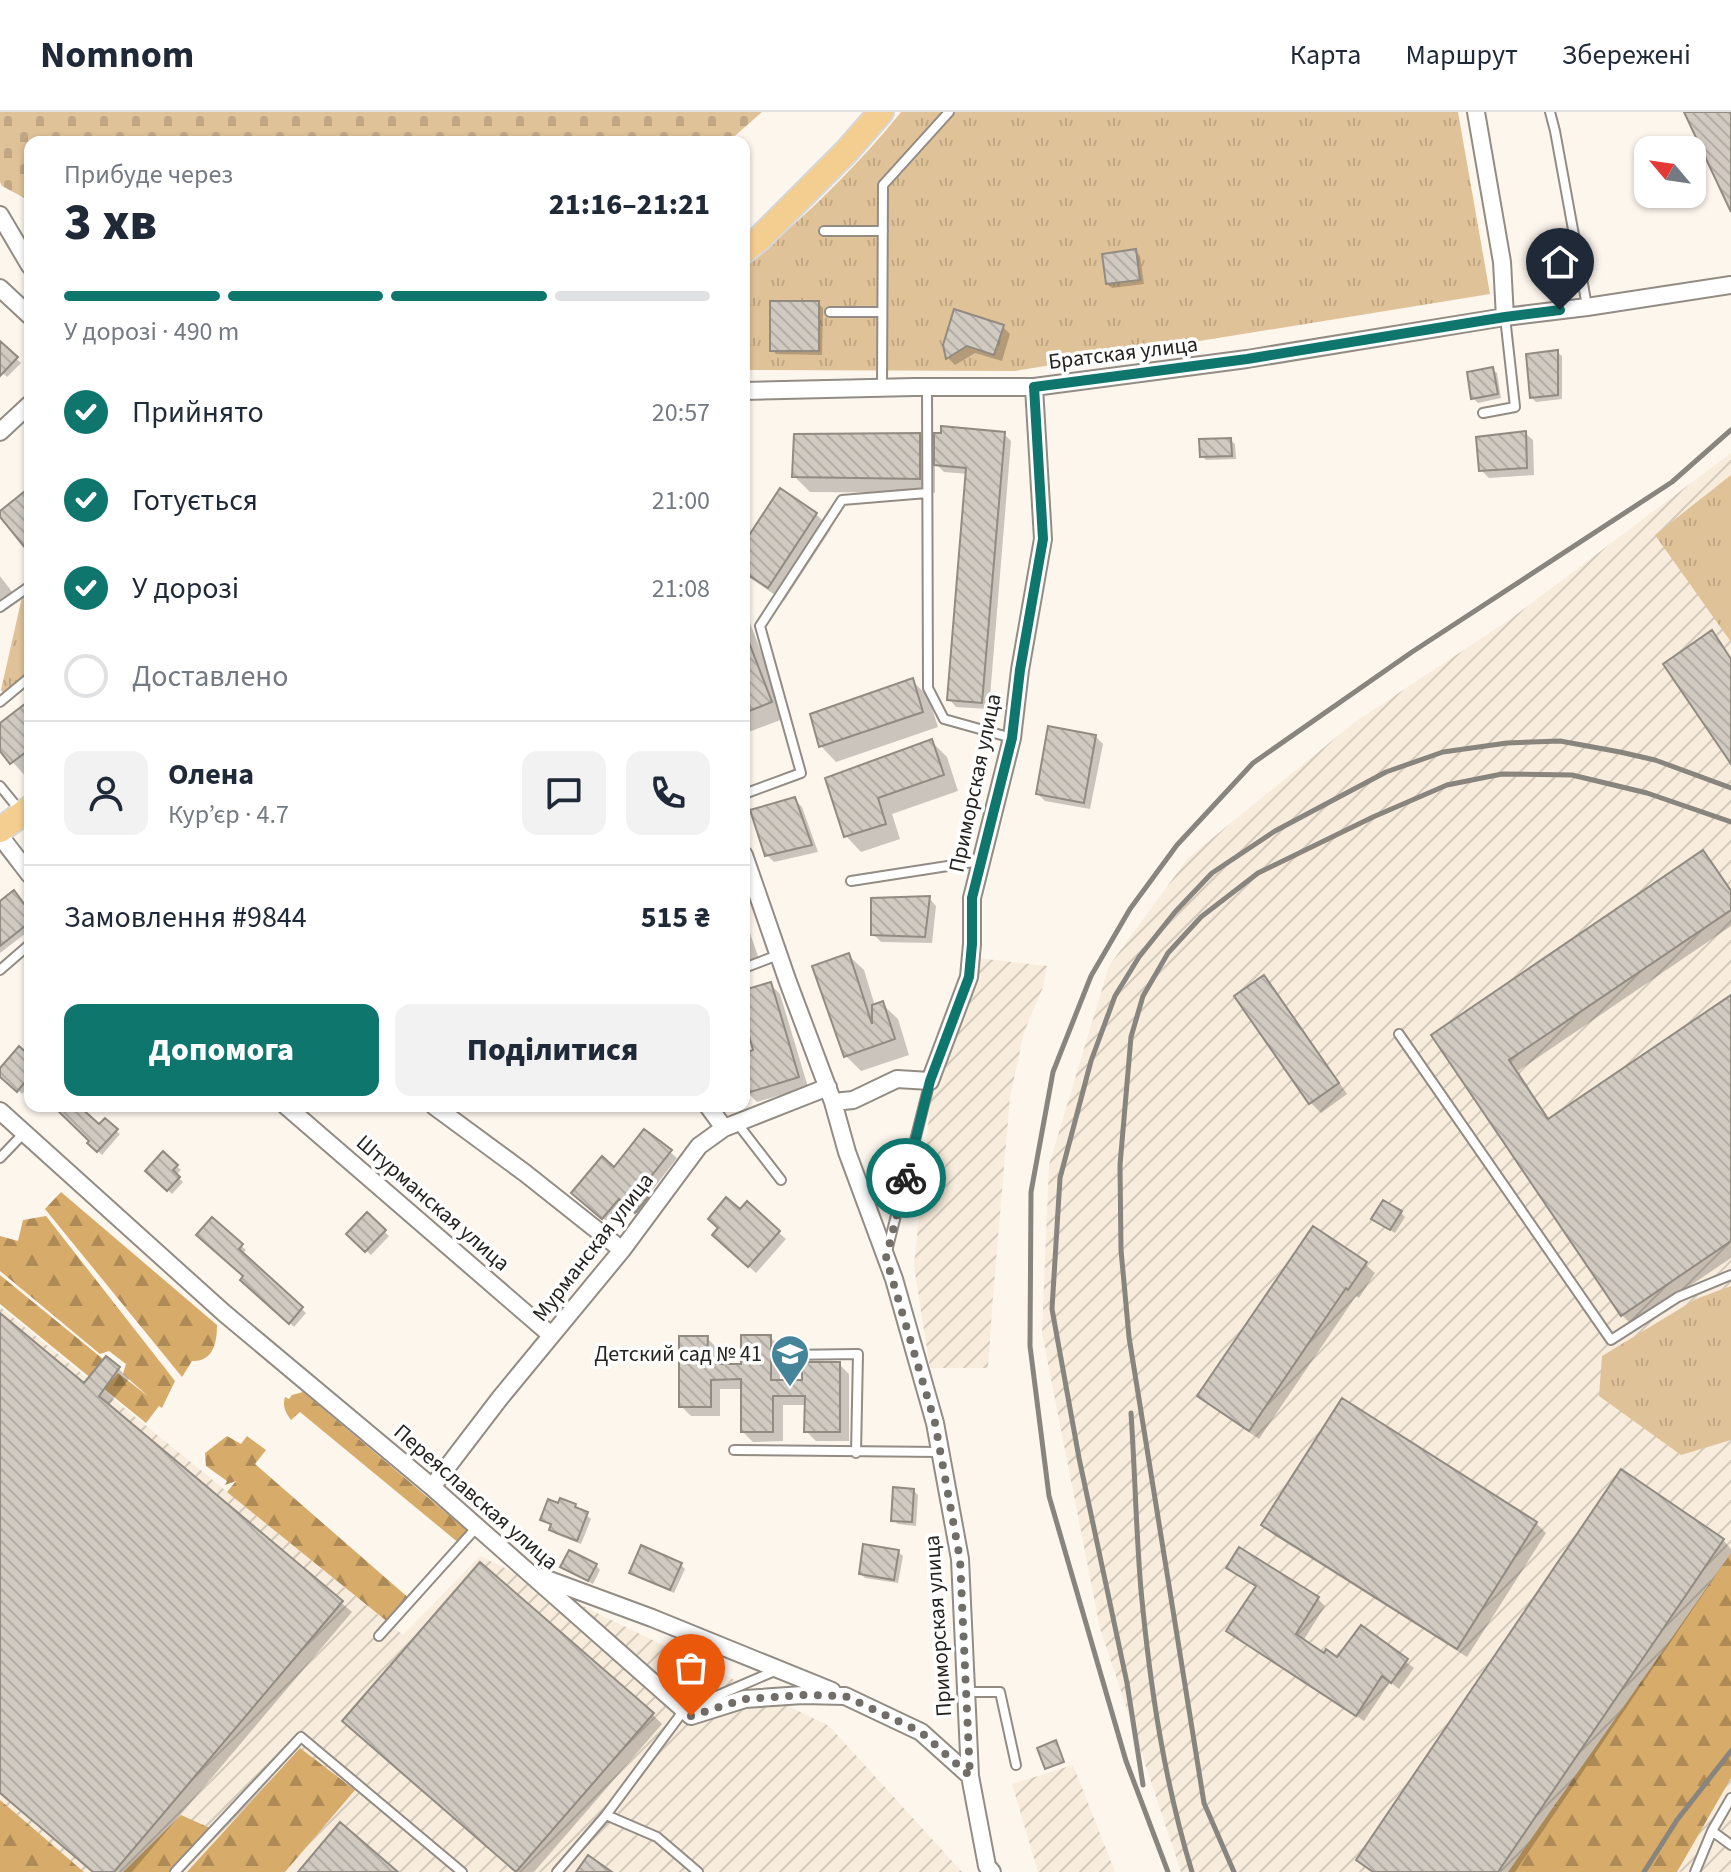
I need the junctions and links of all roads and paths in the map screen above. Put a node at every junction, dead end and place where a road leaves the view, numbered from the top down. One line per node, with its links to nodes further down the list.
1 (881, 112): 8 (main road)
2 (949, 112): 7 (lane)
3 (1476, 112): 16 (street)
4 (1550, 112): 12 (lane)
5 (0, 215): 9 (street)
6 (824, 231): 7 (lane)
7 (883, 231): 15 (lane)
8 (750, 246)
9 (24, 256)
10 (1731, 285): 12 (street, Братская улица)
11 (0, 288): 13 (street)
12 (1587, 307): 16 (street, Братская улица)
13 (24, 310)
14 (830, 312): 15 (lane)
15 (882, 312): 19 (lane)
16 (1505, 317): 18 (street, Братская улица); 22 (lane)
17 (927, 387): 18 (street, Братская улица); 19 (street, Братская улица); 24 (lane)
18 (1034, 387): 29 (street, Приморская улица)
19 (882, 388): 20 (street, Братская улица)
20 (750, 391)
21 (24, 413): 23 (street)
22 (1483, 413)
23 (0, 432)
24 (927, 493): 29 (lane); 31 (lane)
25 (24, 590): 26 (lane)
26 (0, 607)
27 (24, 682): 28 (lane)
28 (1, 700)
29 (1012, 738): 36 (street, Приморская улица)
30 (0, 786): 32 (lane)
31 (750, 792)
32 (24, 809)
33 (24, 812): 34 (main road)
34 (0, 830)
35 (0, 836): 37 (street)
36 (981, 861): 39 (lane); 45 (street, Приморская улица)
37 (24, 867)
38 (750, 872): 41 (street, Приморская улица)
39 (851, 881)
40 (24, 949): 43 (lane)
41 (779, 955): 42 (lane); 46 (street, Приморская улица)
42 (750, 966)
43 (0, 970)
44 (1399, 1034): 57 (lane)
45 (930, 1081): 46 (street); 56 (lane)
46 (830, 1095): 51 (street, Мурманская улица); 56 (street, Приморская улица)
47 (0, 1111): 52 (street, Переяславская улица)
48 (293, 1112): 58 (street, Штурманская улица)
49 (442, 1112): 55 (street)
50 (715, 1112): 51 (street)
51 (730, 1125): 54 (lane); 55 (street, Мурманская улица)
52 (24, 1133): 53 (lane); 63 (street, Переяславская улица)
53 (0, 1158)
54 (781, 1180)
55 (622, 1250): 58 (street, Мурманская улица)
56 (886, 1258): 61 (street, Приморская улица)
57 (1731, 1275)
58 (551, 1335): 63 (street, Мурманская улица)
59 (785, 1355): 62 (lane)
60 (734, 1450): 62 (lane)
61 (940, 1452): 62 (lane); 68 (street, Приморская улица)
62 (856, 1453)
63 (432, 1487): 64 (street, Переяславская улица)
64 (478, 1527): 65 (street, Переяславская улица); 66 (lane)
65 (531, 1573): 67 (street); 70 (street, Переяславская улица)
66 (379, 1636)
67 (779, 1669): 69 (street); 70 (lane)
68 (966, 1692): 71 (lane); 72 (street, Приморская улица)
69 (845, 1696): 70 (street); 72 (street)
70 (684, 1710): 74 (lane)
71 (1016, 1765)
72 (970, 1776): 81 (street, Приморская улица)
73 (1731, 1798): 75 (lane)
74 (606, 1815): 79 (lane); 80 (lane)
75 (1712, 1831): 76 (lane); 82 (lane)
76 (1731, 1845)
77 (175, 1872): 78 (lane)
78 (462, 1872)
79 (557, 1872)
80 (698, 1872)
81 (992, 1872)
82 (1695, 1872)

